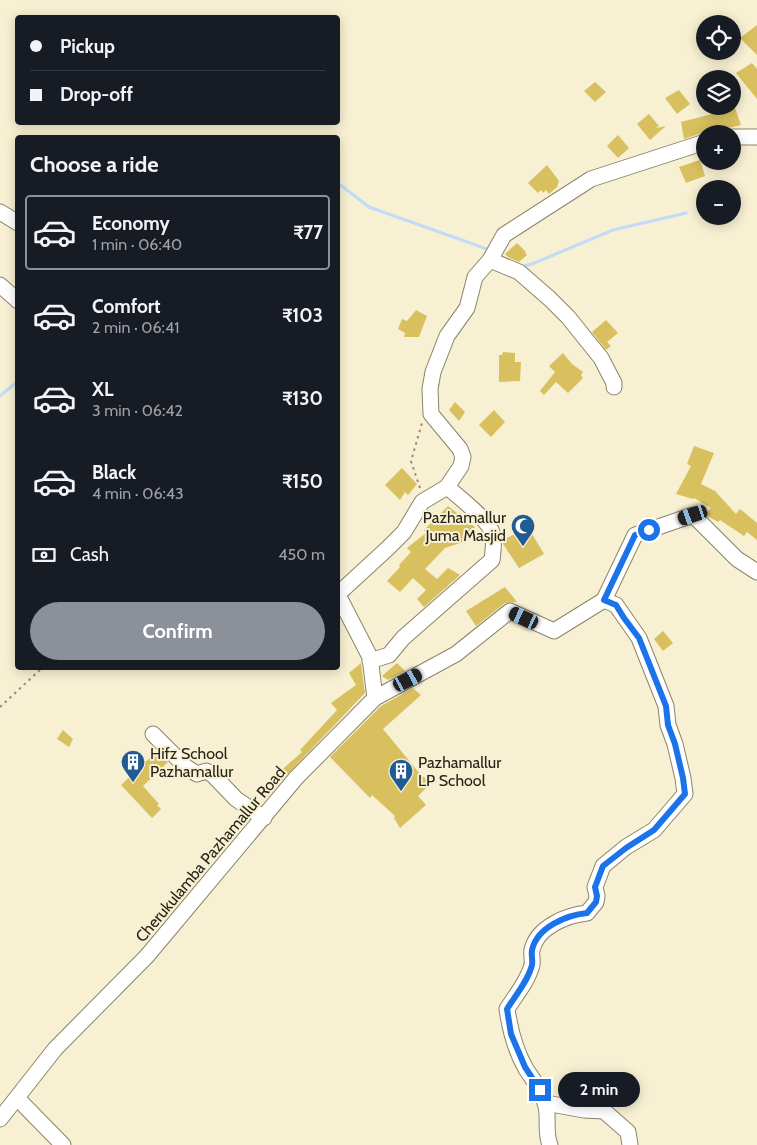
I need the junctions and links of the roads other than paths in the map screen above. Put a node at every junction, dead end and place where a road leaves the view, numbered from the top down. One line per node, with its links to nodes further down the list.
1 (741, 137): 2 (street)
2 (757, 137)
3 (696, 145): 6 (street)
4 (0, 212): 5 (street)
5 (15, 221)
6 (493, 256): 9 (street); 10 (street)
7 (0, 285): 8 (street)
8 (15, 298)
9 (614, 387)
10 (447, 487): 12 (street); 15 (street)
11 (757, 572): 14 (street)
12 (340, 592)
13 (340, 598): 15 (street)
14 (604, 600): 16 (street, Cherukulamba Pazhamallur Road); 20 (street)
15 (370, 661): 16 (street)
16 (375, 698): 18 (street, Cherukulamba Pazhamallur Road)
17 (152, 734): 18 (street)
18 (264, 818): 19 (street, Cherukulamba Pazhamallur Road)
19 (16, 1098): 21 (street, Cherukulamba Pazhamallur Road); 22 (street)
20 (546, 1103): 23 (street); 24 (street)
21 (0, 1119)
22 (63, 1145)
23 (550, 1145)
24 (630, 1145)

